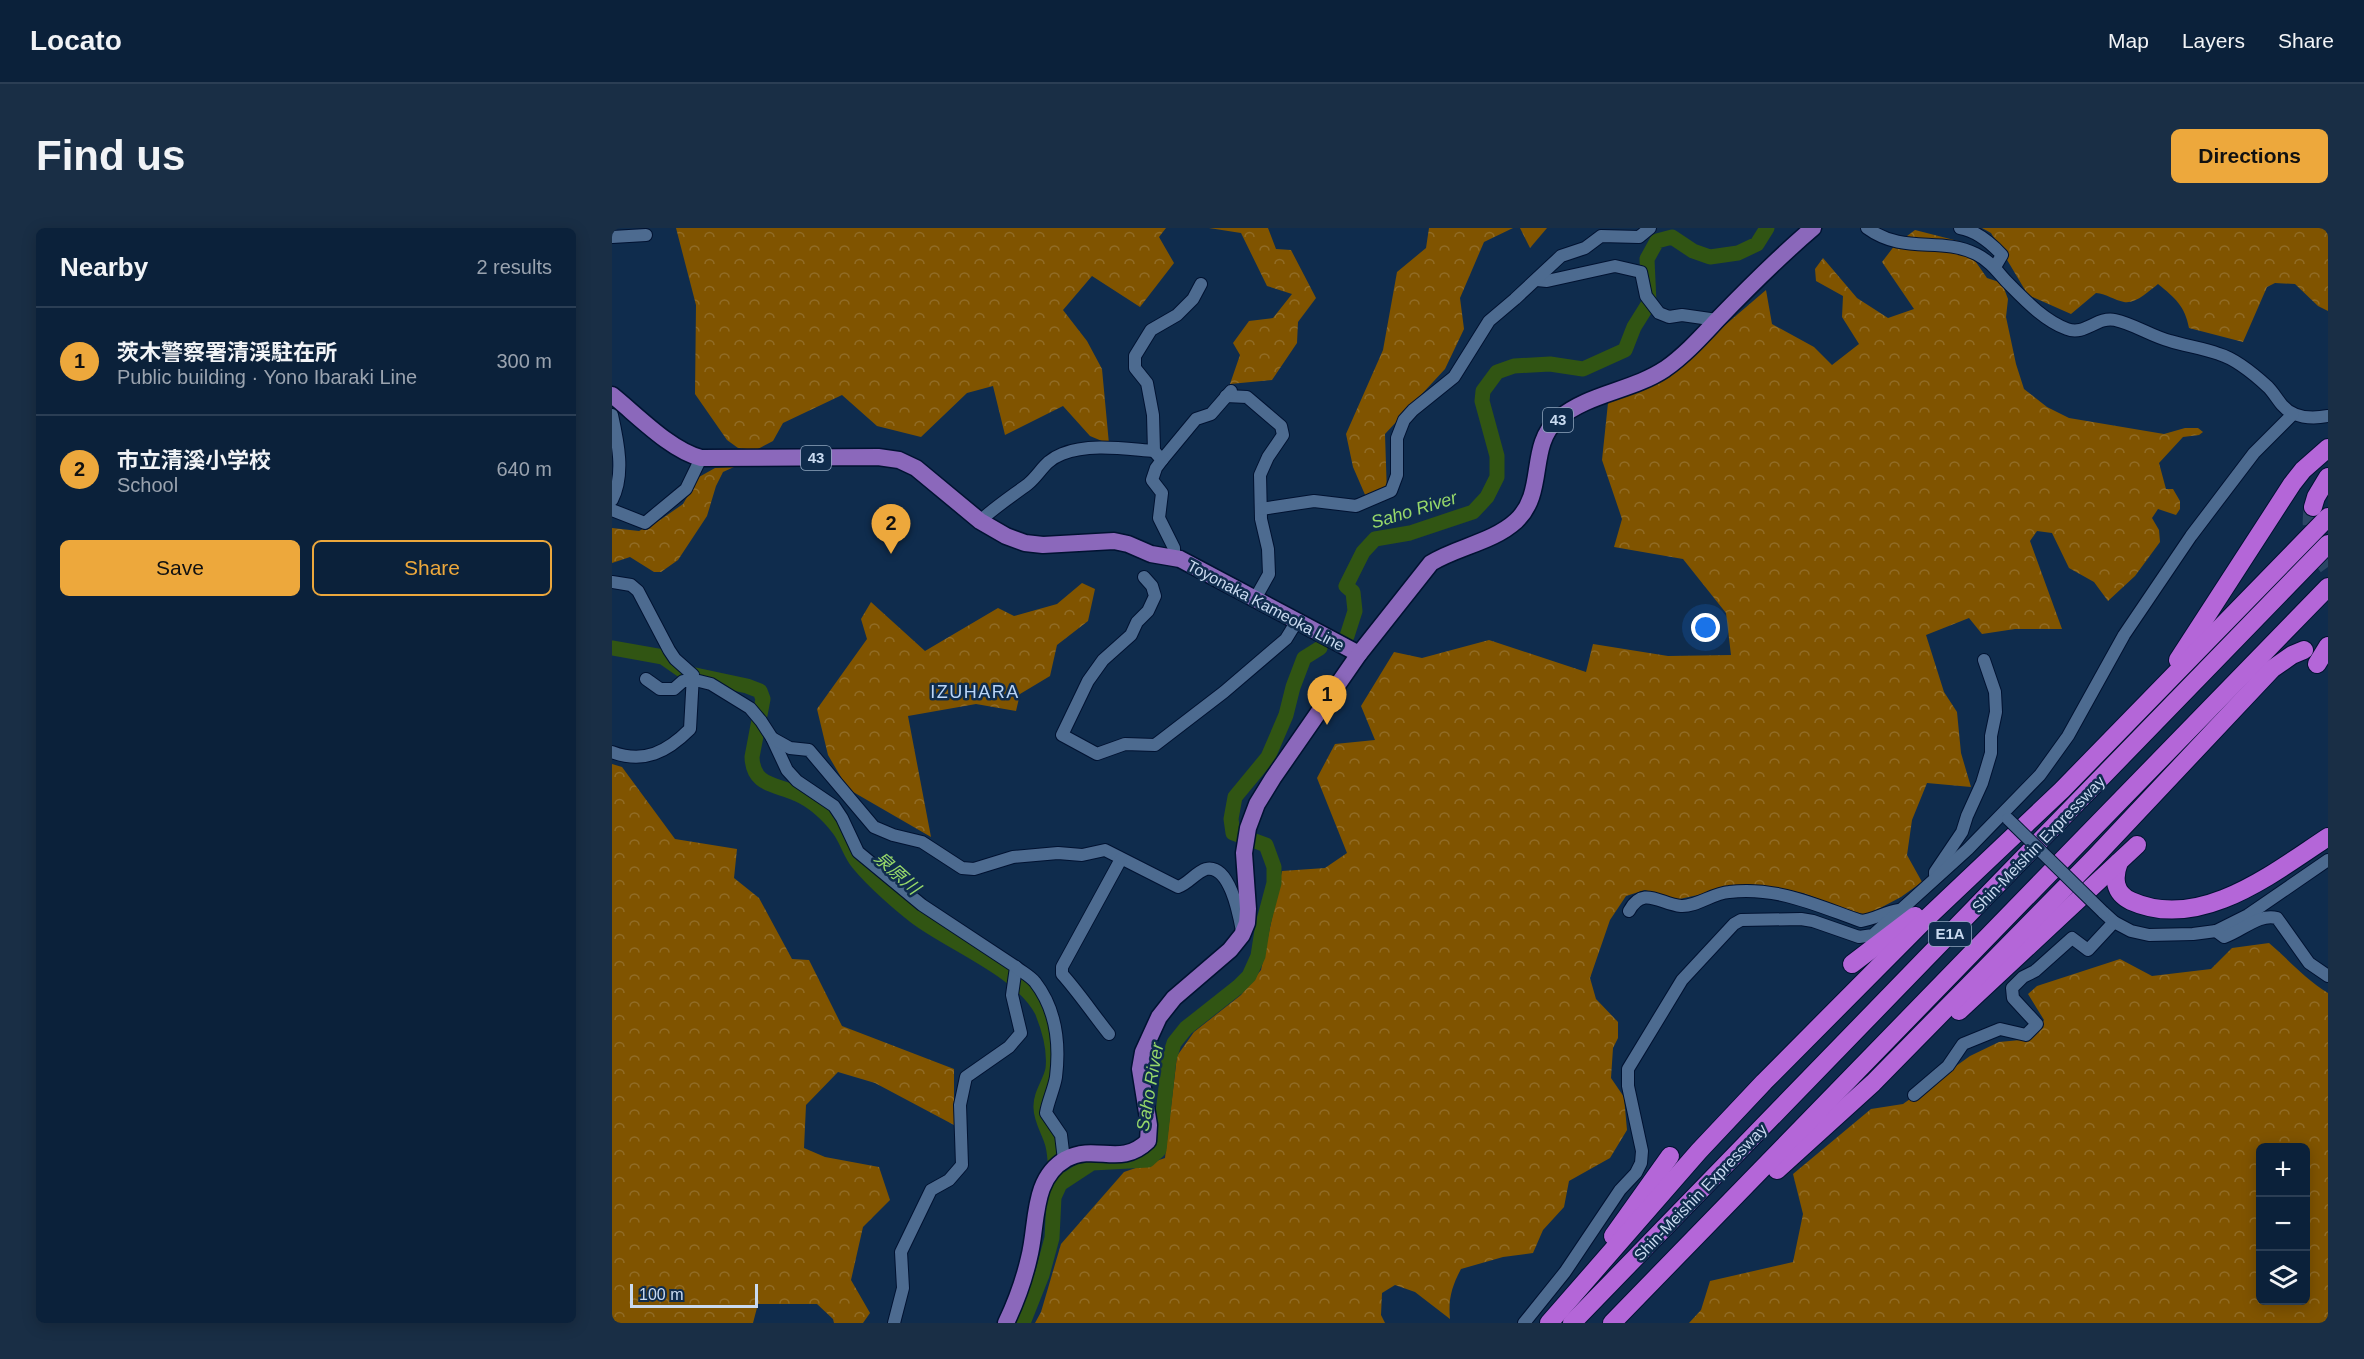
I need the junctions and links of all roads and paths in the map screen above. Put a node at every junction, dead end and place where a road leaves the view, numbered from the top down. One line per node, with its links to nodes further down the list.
1 (1650, 228): 8 (street)
2 (1813, 228): 10 (main road, Toyonaka Kameoka Line / 43)
3 (1867, 228): 7 (street)
4 (1960, 228): 7 (street)
5 (646, 235): 6 (street)
6 (612, 237)
7 (1995, 267): 12 (street)
8 (1537, 280): 10 (street); 20 (street)
9 (1201, 284): 16 (street)
10 (1717, 320): 33 (main road, Toyonaka Kameoka Line / 43)
11 (612, 394): 17 (main road, Toyonaka Kameoka Line / 43)
12 (2293, 414): 14 (street); 41 (street)
13 (612, 415): 19 (street)
14 (2328, 416)
15 (2328, 448): 38 (highway)
16 (1158, 455): 20 (street); 23 (street); 25 (street)
17 (701, 458): 21 (street); 23 (main road, Toyonaka Kameoka Line / 43)
18 (2328, 477): 22 (highway)
19 (612, 500)
20 (1261, 509): 29 (street)
21 (612, 510)
22 (2321, 512): 38 (highway)
23 (980, 521): 25 (main road, Toyonaka Kameoka Line / 43)
24 (2328, 544): 63 (highway, Shin-Meishin Expressway / E1A)
25 (1174, 558): 29 (main road, Toyonaka Kameoka Line / 43)
26 (1144, 577): 30 (street)
27 (612, 582): 37 (street)
28 (2328, 587): 62 (highway, Shin-Meishin Expressway / E1A)
29 (1255, 599): 30 (main road, Toyonaka Kameoka Line / 43)
30 (1297, 621): 33 (main road, Toyonaka Kameoka Line / 43)
31 (2328, 646): 35 (highway)
32 (2304, 650): 58 (highway)
33 (1359, 654): 53 (main road)
34 (1984, 660): 48 (street)
35 (2317, 664)
36 (646, 679): 37 (street)
37 (693, 681): 39 (street); 40 (street)
38 (2136, 714): 44 (highway)
39 (772, 738): 45 (street); 55 (street)
40 (612, 752)
41 (2005, 816): 48 (street); 51 (street, bridge)
42 (2328, 837): 47 (highway)
43 (2137, 845): 47 (highway)
44 (1994, 855): 54 (highway); 63 (highway)
45 (1121, 859): 53 (street); 57 (street)
46 (2328, 860): 52 (street)
47 (2119, 862): 58 (highway)
48 (1936, 879): 49 (street)
49 (1899, 910): 50 (street); 66 (street)
50 (1629, 911)
51 (2114, 922): 52 (street); 59 (street)
52 (2216, 931): 56 (street)
53 (1242, 935): 61 (main road)
54 (1852, 964)
55 (1016, 967): 61 (street); 64 (street)
56 (2328, 976)
57 (1109, 1034)
58 (1873, 1083): 62 (highway)
59 (1914, 1095)
60 (1670, 1156): 63 (highway)
61 (1059, 1164): 65 (main road)
62 (1706, 1228): 68 (highway, Shin-Meishin Expressway / E1A)
63 (1568, 1315): 67 (highway)
64 (894, 1323)
65 (1006, 1323)
66 (1524, 1323)
67 (1549, 1323)
68 (1612, 1323)

